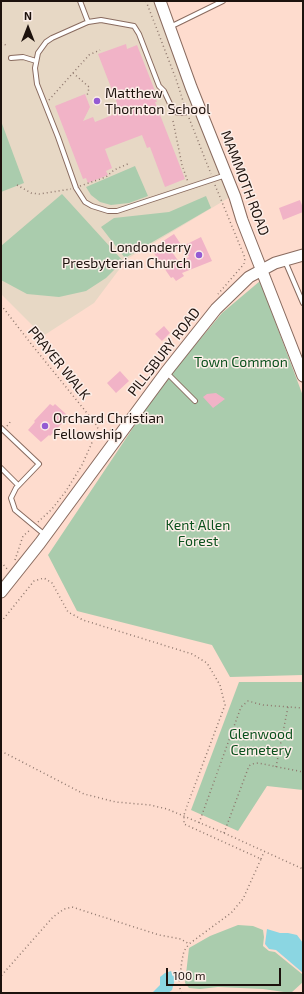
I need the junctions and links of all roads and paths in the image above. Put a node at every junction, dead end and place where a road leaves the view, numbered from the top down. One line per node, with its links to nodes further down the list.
1 (80, 1): 5 (lane)
2 (146, 1): 15 (path)
3 (160, 1): 6 (street, MAMMOTH ROAD)
4 (223, 1): 6 (lane)
5 (88, 22): 11 (lane); 16 (lane)
6 (170, 27): 16 (street, MAMMOTH ROAD)
7 (1, 43): 8 (path)
8 (6, 45)
9 (100, 50): 12 (path)
10 (11, 58): 11 (lane)
11 (36, 61): 14 (lane)
12 (73, 72): 13 (path); 14 (path)
13 (86, 97)
14 (45, 104): 24 (lane)
15 (184, 104)
16 (200, 109): 20 (street, MAMMOTH ROAD)
17 (189, 118): 21 (path)
18 (173, 121): 23 (path)
19 (130, 163): 24 (path)
20 (226, 175): 21 (lane); 27 (street, MAMMOTH ROAD)
21 (213, 180): 23 (lane); 28 (path)
22 (17, 186): 24 (path)
23 (191, 187): 24 (lane)
24 (76, 188)
25 (303, 255): 26 (street, PILLSBURY ROAD)
26 (285, 260): 27 (street, PILLSBURY ROAD); 29 (lane)
27 (262, 269): 31 (street, PILLSBURY ROAD); 32 (street, MAMMOTH ROAD)
28 (214, 298)
29 (303, 303)
30 (1, 304): 37 (path, PRAYER WALK)
31 (166, 372): 33 (lane); 41 (street, PILLSBURY ROAD)
32 (303, 375)
33 (195, 401)
34 (11, 421): 35 (path)
35 (3, 427): 39 (lane)
36 (115, 428): 37 (path)
37 (101, 434): 40 (path)
38 (1, 468): 39 (lane)
39 (18, 485): 40 (lane)
40 (34, 526): 41 (lane); 42 (path)
41 (46, 535): 45 (street, PILLSBURY ROAD)
42 (14, 564)
43 (11, 567): 44 (path)
44 (5, 575)
45 (1, 592)
46 (1, 622): 52 (path)
47 (288, 707): 48 (path); 50 (path); 53 (path)
48 (303, 708)
49 (1, 751): 52 (path)
50 (276, 767): 51 (path); 54 (path)
51 (303, 772)
52 (184, 816): 53 (path); 56 (path)
53 (199, 823): 54 (path)
54 (224, 833): 55 (path)
55 (264, 851): 56 (path); 57 (path)
56 (261, 859): 58 (path)
57 (303, 869)
58 (189, 944): 59 (path); 60 (path)
59 (1, 976)
60 (181, 993)

